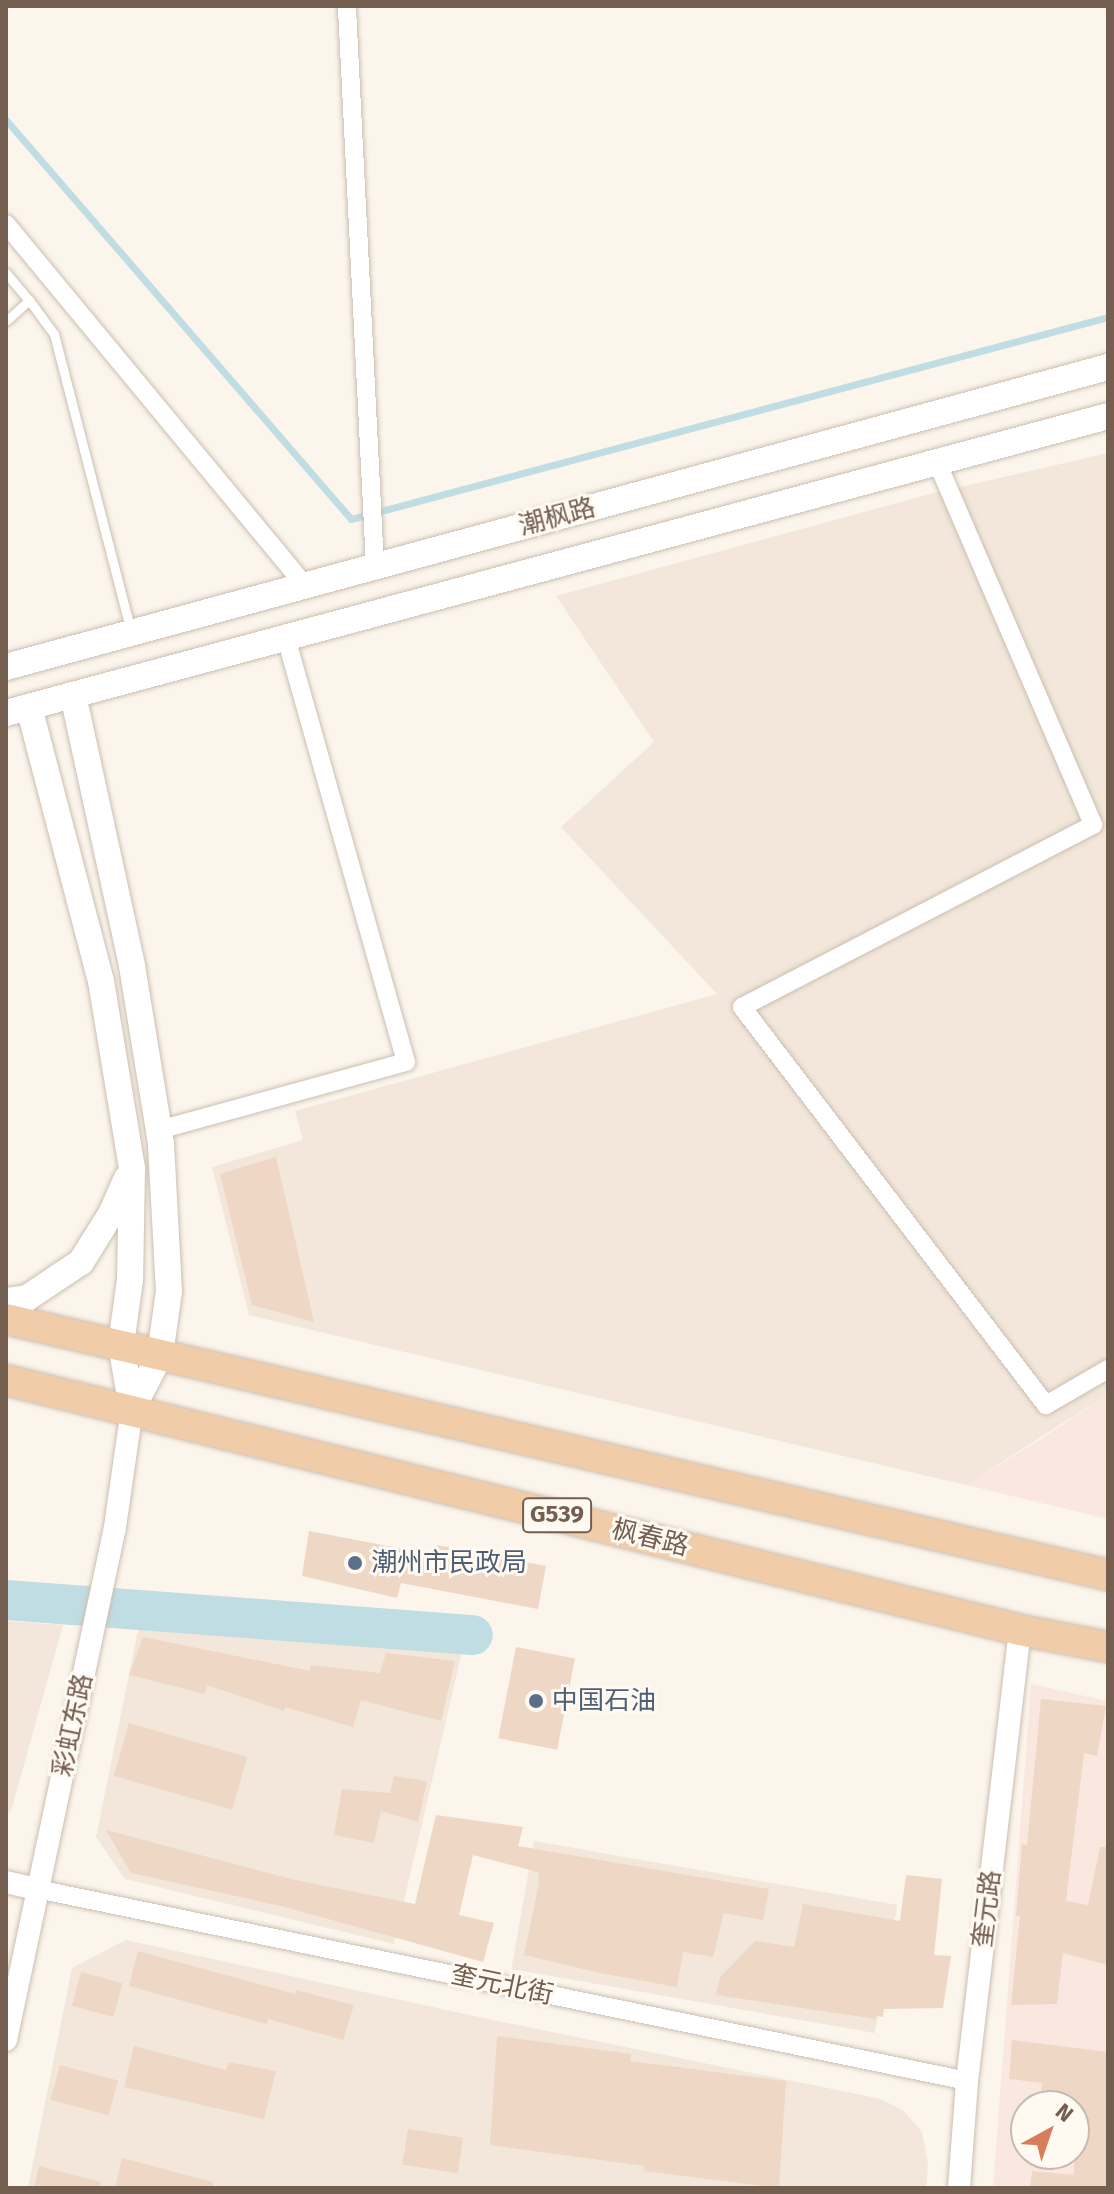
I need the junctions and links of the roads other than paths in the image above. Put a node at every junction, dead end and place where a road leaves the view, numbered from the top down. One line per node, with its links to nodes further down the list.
1 (350, 7): 9 (street)
2 (6, 224): 10 (street)
3 (6, 273): 4 (lane)
4 (29, 300): 5 (lane); 11 (lane)
5 (6, 321)
6 (1108, 367): 9 (main road, 潮枫路)
7 (1108, 416): 8 (main road, 潮枫路)
8 (937, 462): 12 (main road, 潮枫路); 22 (street)
9 (375, 567): 10 (main road, 潮枫路)
10 (306, 586): 11 (main road, 潮枫路)
11 (131, 633): 13 (main road, 潮枫路)
12 (286, 637): 14 (main road, 潮枫路); 16 (street)
13 (6, 667)
14 (73, 695): 15 (main road, 潮枫路); 16 (main road)
15 (17, 710): 17 (main road)
16 (159, 1130): 21 (main road)
17 (132, 1168): 18 (main road); 20 (main road)
18 (6, 1301)
19 (6, 1319): 20 (highway, G539)
20 (121, 1344): 21 (highway, G539); 24 (main road)
21 (160, 1355): 24 (main road); 25 (highway, G539)
22 (1108, 1369)
23 (6, 1380): 24 (highway, 枫春路 / G539)
24 (132, 1409): 26 (highway, 枫春路 / G539); 29 (street, 彩虹东路)
25 (1108, 1575)
26 (1020, 1630): 27 (highway, 枫春路 / G539); 31 (street, 奎元路)
27 (1108, 1647)
28 (6, 1882): 29 (street)
29 (37, 1889): 30 (street, 彩虹东路); 31 (street, 奎元北街)
30 (6, 2040)
31 (967, 2081): 32 (street, 奎元路)
32 (959, 2188)

